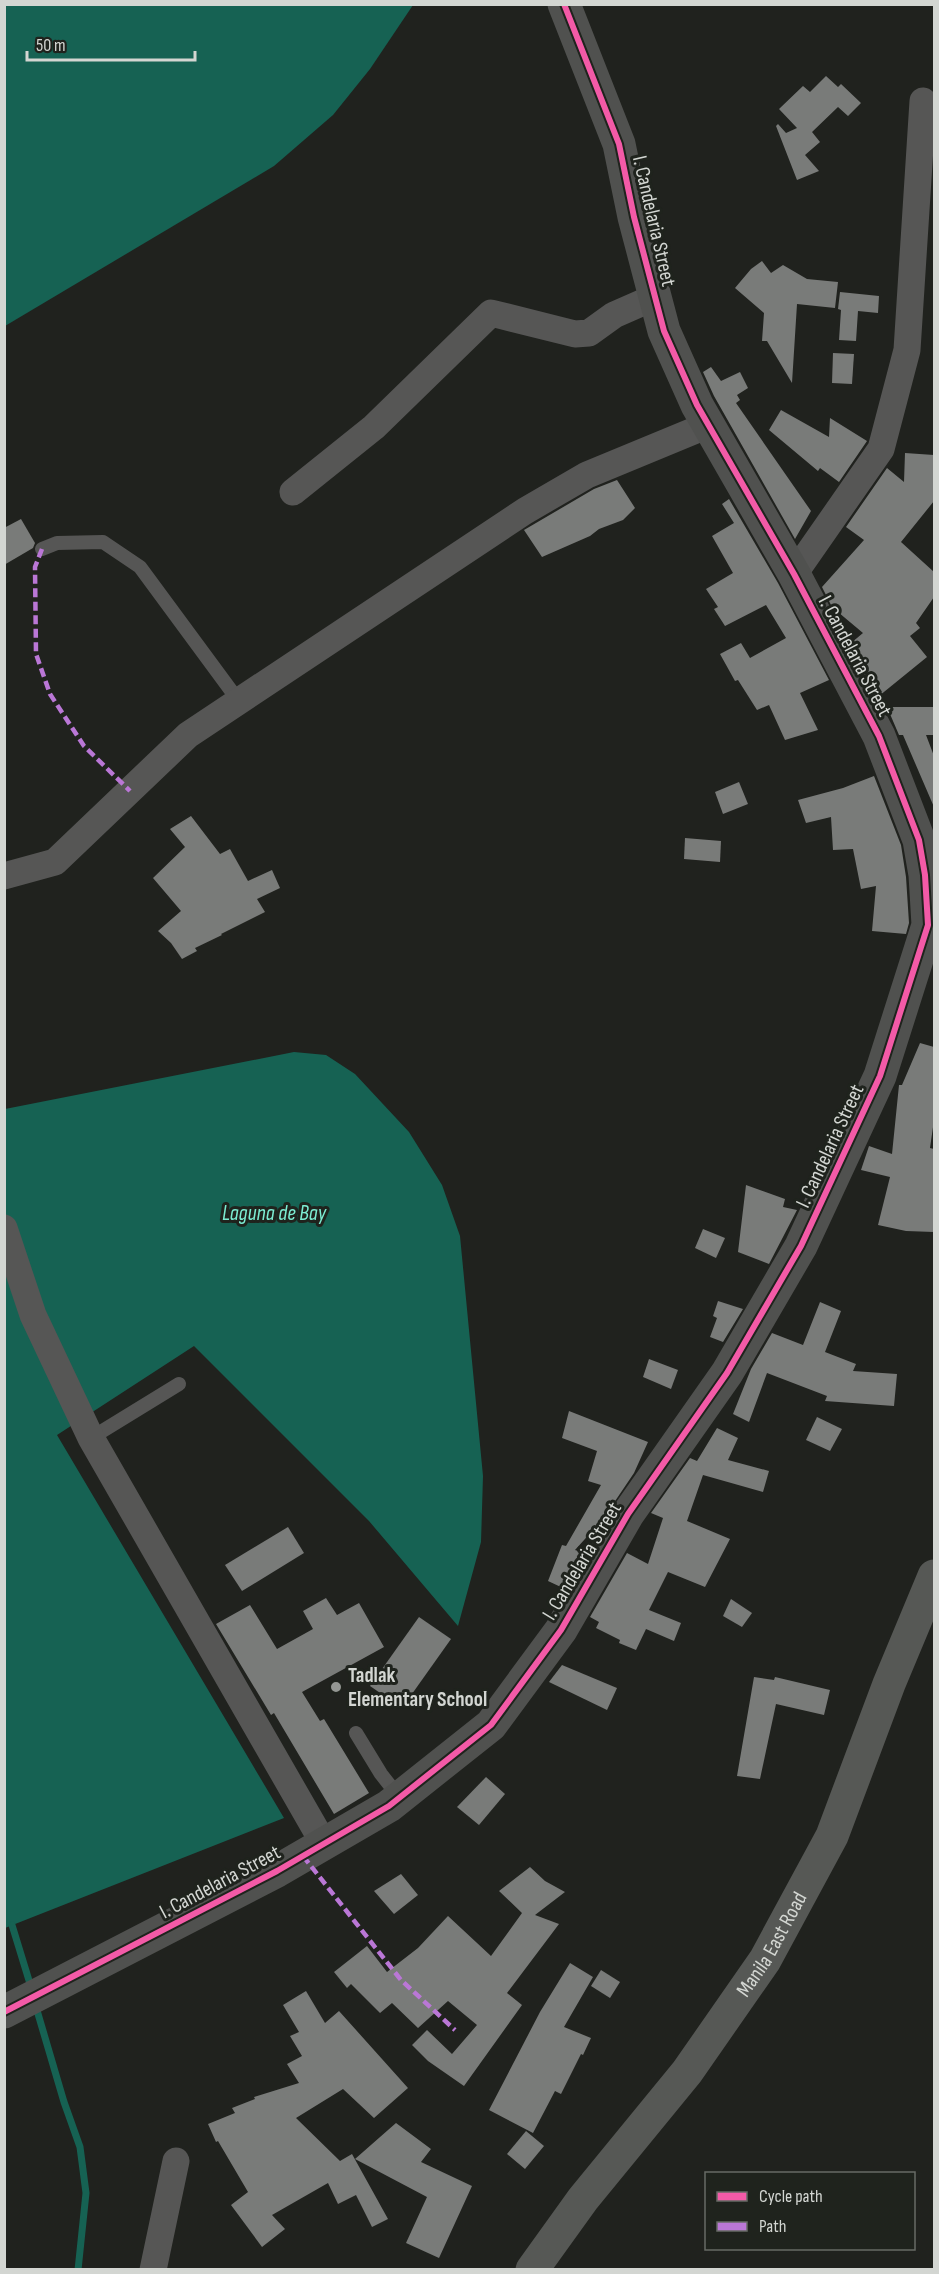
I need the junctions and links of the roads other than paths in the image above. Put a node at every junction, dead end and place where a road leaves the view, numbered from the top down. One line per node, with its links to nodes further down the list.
1 (564, 4): 3 (street, I. Candelaria Street)
2 (923, 101): 7 (street)
3 (655, 297): 4 (street, I. Candelaria Street); 5 (street)
4 (708, 425): 7 (street, I. Candelaria Street); 8 (street)
5 (293, 492)
6 (42, 549): 8 (lane)
7 (794, 574): 15 (street, I. Candelaria Street)
8 (238, 700): 9 (street)
9 (4, 876)
10 (4, 1228): 12 (street)
11 (179, 1384): 12 (lane)
12 (91, 1438): 16 (street)
13 (934, 1575): 20 (main road, Manila East Road)
14 (356, 1733): 15 (lane)
15 (399, 1797): 16 (street, I. Candelaria Street)
16 (324, 1844): 17 (street, I. Candelaria Street)
17 (27, 2002)
18 (176, 2161): 19 (street)
19 (153, 2270)
20 (532, 2270)

